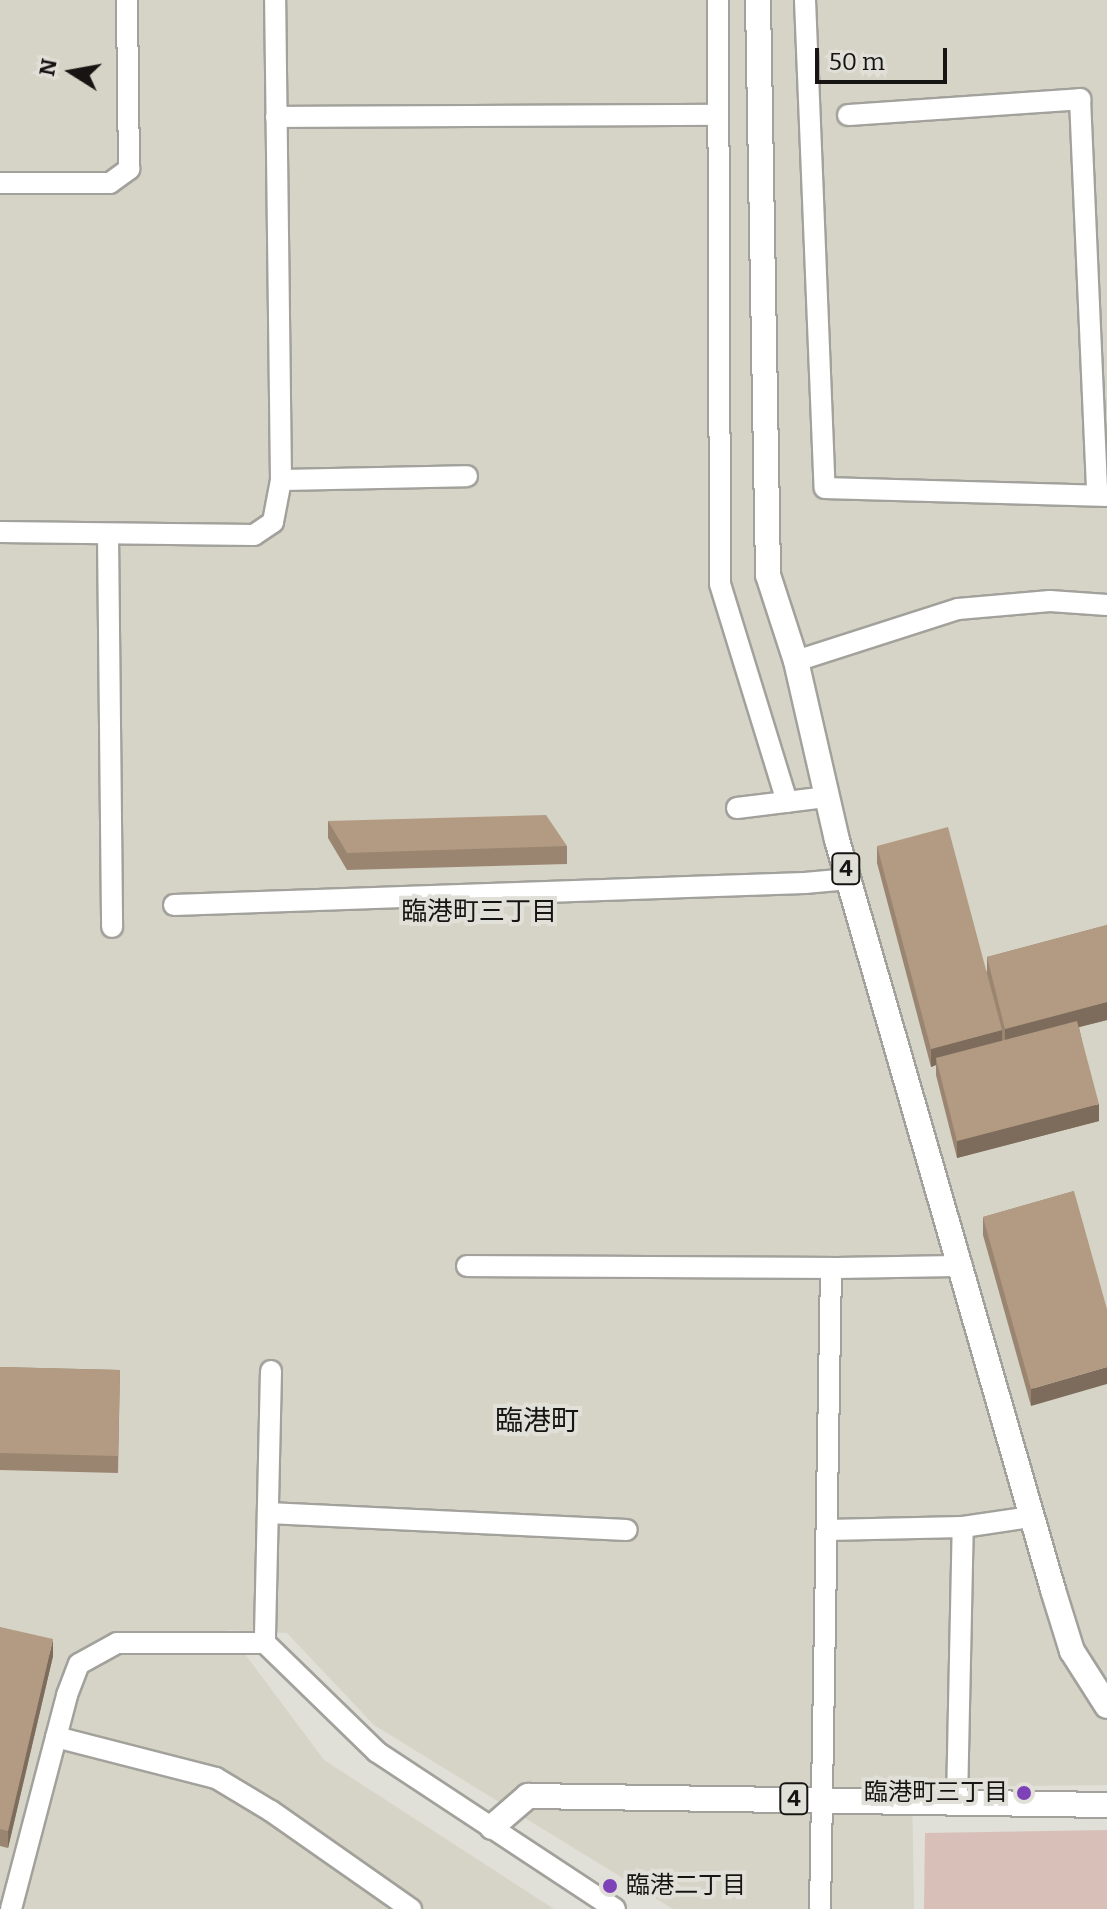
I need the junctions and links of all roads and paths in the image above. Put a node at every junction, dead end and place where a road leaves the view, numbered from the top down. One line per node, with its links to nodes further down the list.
1 (127, 0): 9 (street)
2 (275, 0): 8 (street)
3 (718, 0): 6 (street)
4 (758, 0): 16 (main road, 4)
5 (805, 0): 12 (street)
6 (718, 115): 8 (street); 18 (street)
7 (848, 115): 12 (street)
8 (276, 117): 11 (street)
9 (0, 183)
10 (467, 476): 11 (street)
11 (281, 480): 14 (street)
12 (1102, 495)
13 (0, 532): 14 (street)
14 (108, 534): 22 (street)
15 (1107, 605): 16 (street)
16 (796, 661): 17 (main road, 4)
17 (827, 797): 18 (street); 20 (main road, 4)
18 (787, 802): 19 (street)
19 (737, 808)
20 (849, 879): 21 (street); 24 (main road, 4)
21 (174, 905)
22 (112, 927)
23 (467, 1266): 25 (street)
24 (962, 1266): 25 (street); 28 (main road, 4)
25 (831, 1268): 31 (street)
26 (271, 1371): 27 (street)
27 (268, 1513): 30 (street); 32 (street)
28 (1031, 1517): 29 (street); 33 (main road, 4)
29 (963, 1527): 31 (street); 36 (street)
30 (627, 1530)
31 (827, 1530): 35 (street)
32 (265, 1643): 34 (street); 38 (street)
33 (1107, 1706)
34 (56, 1737): 39 (street); 40 (street)
35 (822, 1800): 36 (main road, 4); 38 (main road, 4); 42 (street)
36 (957, 1802): 37 (main road, 4)
37 (1107, 1805)
38 (492, 1827): 41 (street)
39 (11, 1909)
40 (411, 1909)
41 (615, 1909)
42 (820, 1909)

